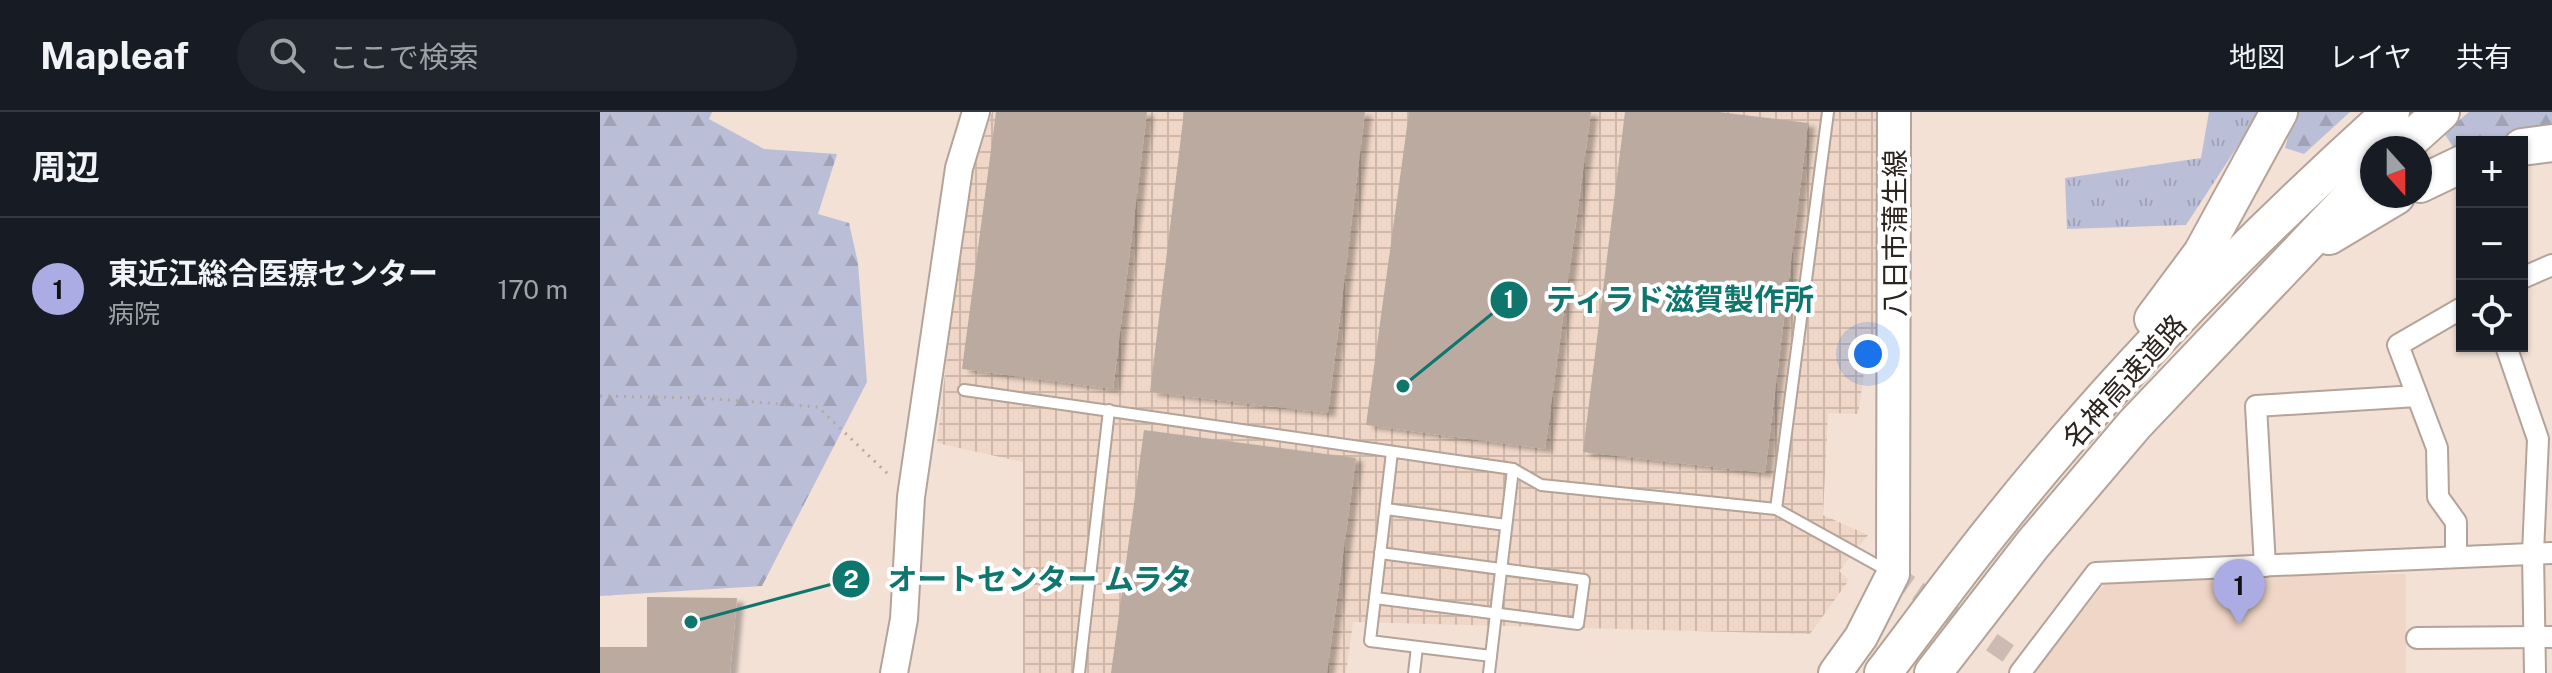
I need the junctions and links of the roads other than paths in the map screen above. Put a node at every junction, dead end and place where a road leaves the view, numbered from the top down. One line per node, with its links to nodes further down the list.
1 (976, 112): 40 (street)
2 (1828, 112): 26 (lane)
3 (1894, 112): 33 (main road, 八日市蒲生線)
4 (2279, 112): 45 (highway)
5 (2391, 112): 45 (highway, 名神高速道路)
6 (2441, 112): 7 (highway)
7 (2414, 136)
8 (2552, 143): 9 (highway)
9 (2528, 146)
10 (2456, 167): 11 (highway)
11 (2432, 178)
12 (2360, 187): 15 (highway, 名神高速道路)
13 (2377, 208): 15 (highway)
14 (2552, 265): 16 (street)
15 (2276, 272): 46 (highway, 名神高速道路)
16 (2528, 275)
17 (2456, 311): 20 (street)
18 (2509, 352): 22 (street)
19 (964, 390): 21 (lane)
20 (2417, 396): 30 (street); 31 (street)
21 (1109, 410): 23 (lane); 41 (lane)
22 (2545, 438): 29 (street)
23 (1392, 452): 24 (lane); 25 (lane)
24 (1513, 469): 26 (lane); 27 (lane)
25 (1386, 509): 27 (lane); 28 (lane)
26 (1776, 509): 33 (lane)
27 (1506, 525): 32 (lane)
28 (1380, 553): 32 (lane); 34 (lane)
29 (2543, 553): 30 (street); 36 (street)
30 (2456, 557): 31 (street)
31 (2265, 566): 47 (street)
32 (1500, 569): 35 (lane); 35 (lane)
33 (1893, 574): 44 (main road, 八日市蒲生線)
34 (1375, 598): 35 (lane); 38 (lane)
35 (1494, 612): 39 (lane)
36 (2543, 637): 37 (street); 48 (street)
37 (2417, 638)
38 (1417, 647): 39 (lane); 42 (lane)
39 (1491, 656): 43 (lane)
40 (894, 673)
41 (1079, 673)
42 (1414, 673)
43 (1489, 673)
44 (1835, 673)
45 (1883, 673)
46 (1933, 673)
47 (2020, 673)
48 (2535, 673)

